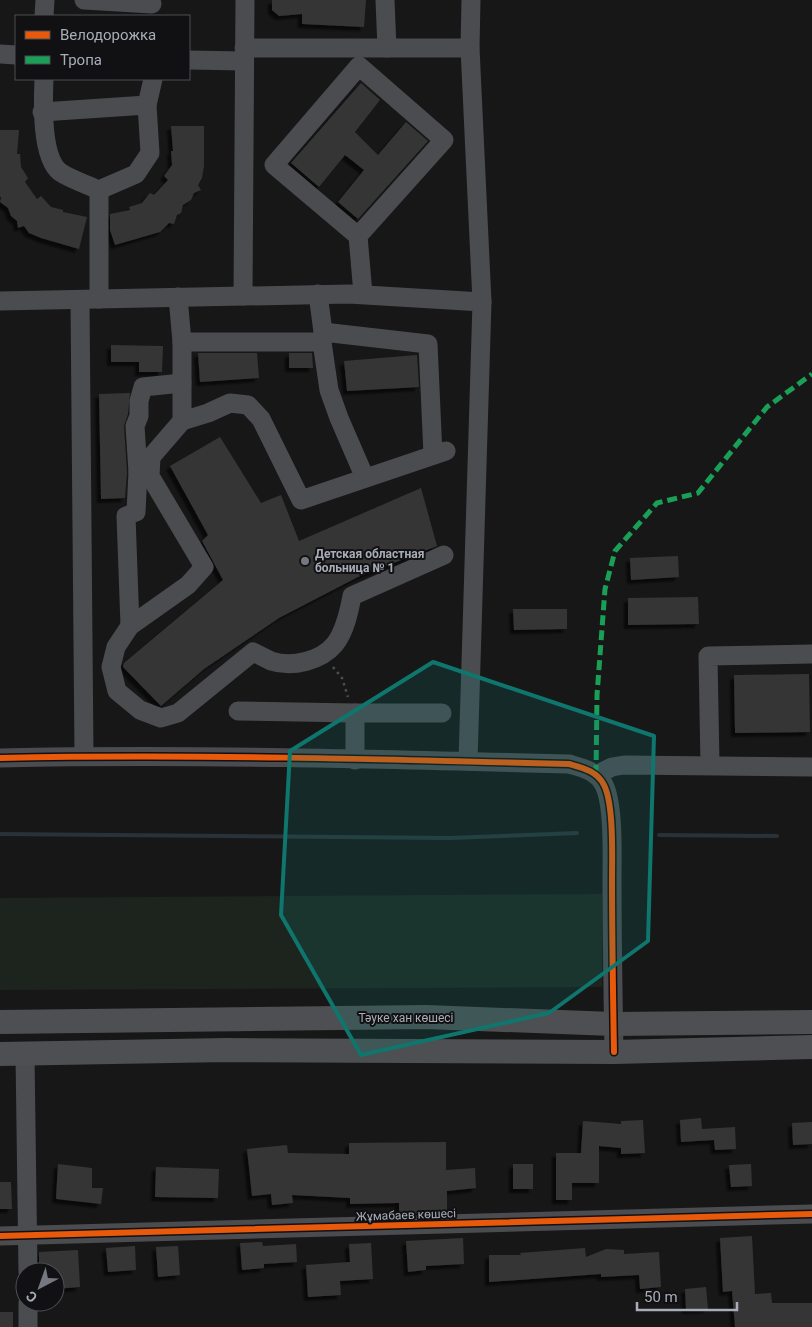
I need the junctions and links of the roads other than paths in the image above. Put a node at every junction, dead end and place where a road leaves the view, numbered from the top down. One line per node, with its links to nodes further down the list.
1 (45, 0): 7 (street)
2 (84, 0): 6 (street)
3 (245, 0): 11 (street)
4 (385, 0): 8 (street)
5 (471, 0): 9 (street)
6 (152, 7)
7 (44, 15)
8 (387, 48): 9 (street); 11 (street)
9 (470, 48): 27 (street)
10 (0, 54): 12 (street)
11 (244, 54): 13 (street); 22 (street)
12 (15, 55)
13 (190, 60)
14 (44, 80): 17 (street)
15 (153, 80): 16 (street)
16 (147, 105): 17 (street); 18 (street)
17 (42, 112): 18 (street)
18 (99, 190): 25 (street)
19 (358, 236): 19 (street); 21 (street)
20 (318, 294): 21 (street); 22 (street); 28 (street)
21 (363, 294): 27 (street)
22 (243, 296): 23 (street)
23 (178, 297): 25 (street); 29 (street)
24 (80, 300): 25 (street); 26 (street); 41 (street)
25 (99, 300)
26 (0, 301)
27 (482, 302): 44 (street)
28 (322, 337): 29 (street); 34 (street); 34 (street)
29 (182, 342): 30 (street)
30 (182, 383): 31 (street); 33 (street)
31 (182, 421): 32 (street); 34 (street)
32 (151, 457): 33 (street); 36 (street)
33 (138, 472): 36 (street)
34 (365, 478)
35 (444, 555): 36 (street)
36 (130, 626)
37 (812, 654): 45 (street)
38 (238, 711): 40 (street)
39 (442, 713): 40 (street)
40 (353, 714): 43 (street)
41 (84, 756): 42 (street); 43 (street)
42 (0, 758)
43 (355, 760): 44 (street)
44 (468, 761): 47 (street)
45 (710, 766): 46 (street); 47 (street)
46 (812, 767)
47 (596, 774): 50 (street)
48 (0, 1022): 50 (main road, Тәуке хан көшесі)
49 (812, 1022): 50 (main road, Тәуке хан көшесі)
50 (613, 1024): 52 (street)
51 (812, 1047): 52 (main road)
52 (614, 1052): 54 (main road)
53 (0, 1054): 54 (main road)
54 (25, 1054): 56 (street)
55 (812, 1214): 56 (street, Жұмабаев көшесі)
56 (27, 1235): 57 (street, Жұмабаев көшесі); 58 (street)
57 (0, 1236)
58 (28, 1262)
59 (28, 1312): 60 (street)
60 (28, 1327)

